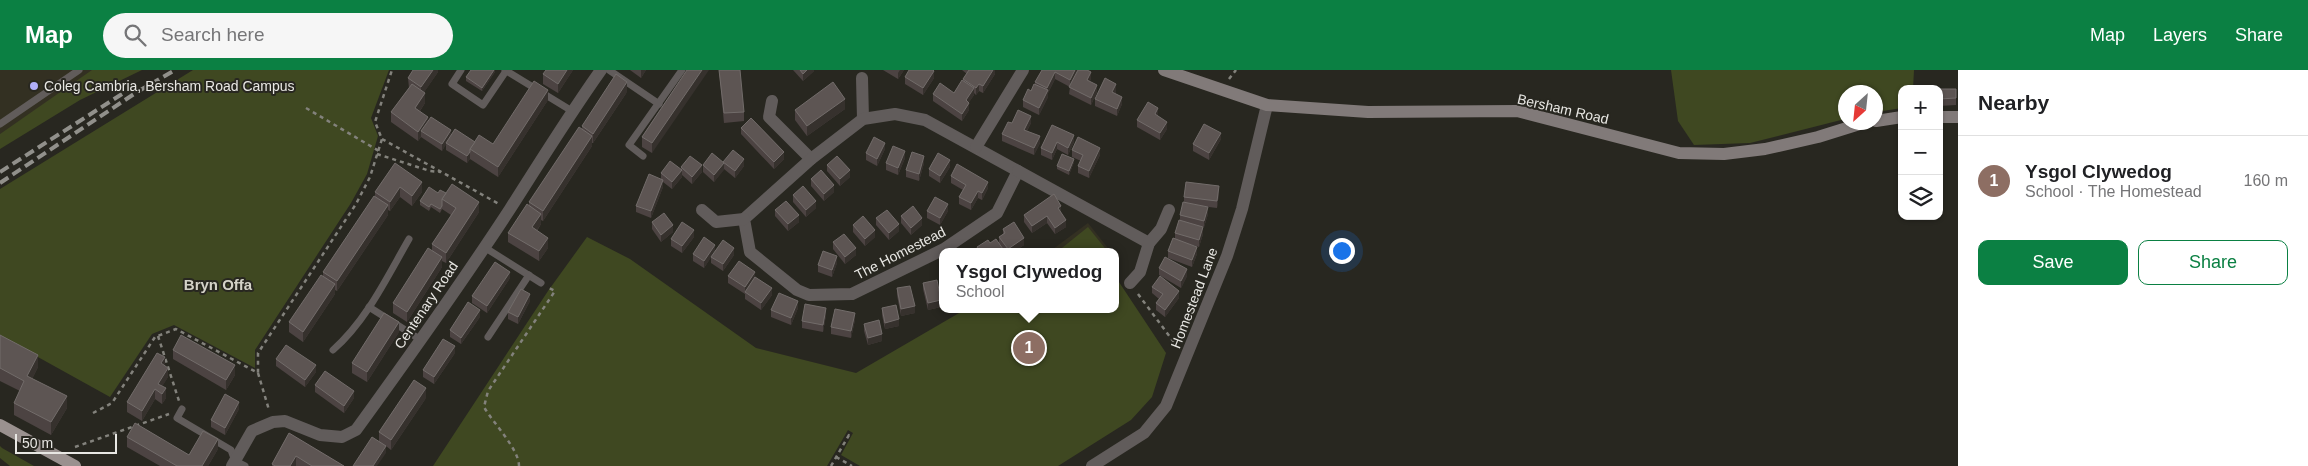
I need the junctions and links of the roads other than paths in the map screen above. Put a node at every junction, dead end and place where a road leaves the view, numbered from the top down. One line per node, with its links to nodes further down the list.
1 (79, 70): 19 (lane)
2 (461, 70): 3 (lane)
3 (505, 70): 13 (lane)
4 (601, 70): 13 (street, Centenary Road)
5 (609, 70): 11 (lane)
6 (682, 70): 11 (lane)
7 (1023, 70): 21 (street)
8 (1164, 70): 12 (main road, Bersham Road)
9 (862, 78): 17 (street)
10 (772, 102): 23 (street)
11 (659, 104): 22 (lane)
12 (1267, 105): 20 (main road, Bersham Road); 44 (street, Homestead Lane)
13 (572, 111): 30 (street, Centenary Road)
14 (1898, 118): 18 (main road)
15 (1943, 118): 16 (main road)
16 (1958, 118)
17 (863, 119): 21 (street); 23 (street)
18 (1883, 120)
19 (0, 124)
20 (1838, 130)
21 (976, 147): 24 (street)
22 (643, 156)
23 (811, 158): 27 (street)
24 (1018, 171): 29 (street); 31 (street, The Homestead)
25 (702, 210): 27 (street)
26 (1169, 210): 29 (street)
27 (744, 220): 32 (street, The Homestead)
28 (409, 239): 36 (lane)
29 (1149, 243): 35 (street)
30 (484, 247): 33 (lane); 38 (street, Centenary Road)
31 (945, 248)
32 (939, 251)
33 (528, 275): 34 (lane); 37 (lane)
34 (541, 283)
35 (1130, 284)
36 (369, 307): 38 (lane); 39 (lane)
37 (488, 336)
38 (421, 340): 42 (street, Centenary Road)
39 (333, 350)
40 (182, 409): 42 (lane)
41 (0, 425): 43 (main road)
42 (237, 464)
43 (75, 466)
44 (1092, 466)

